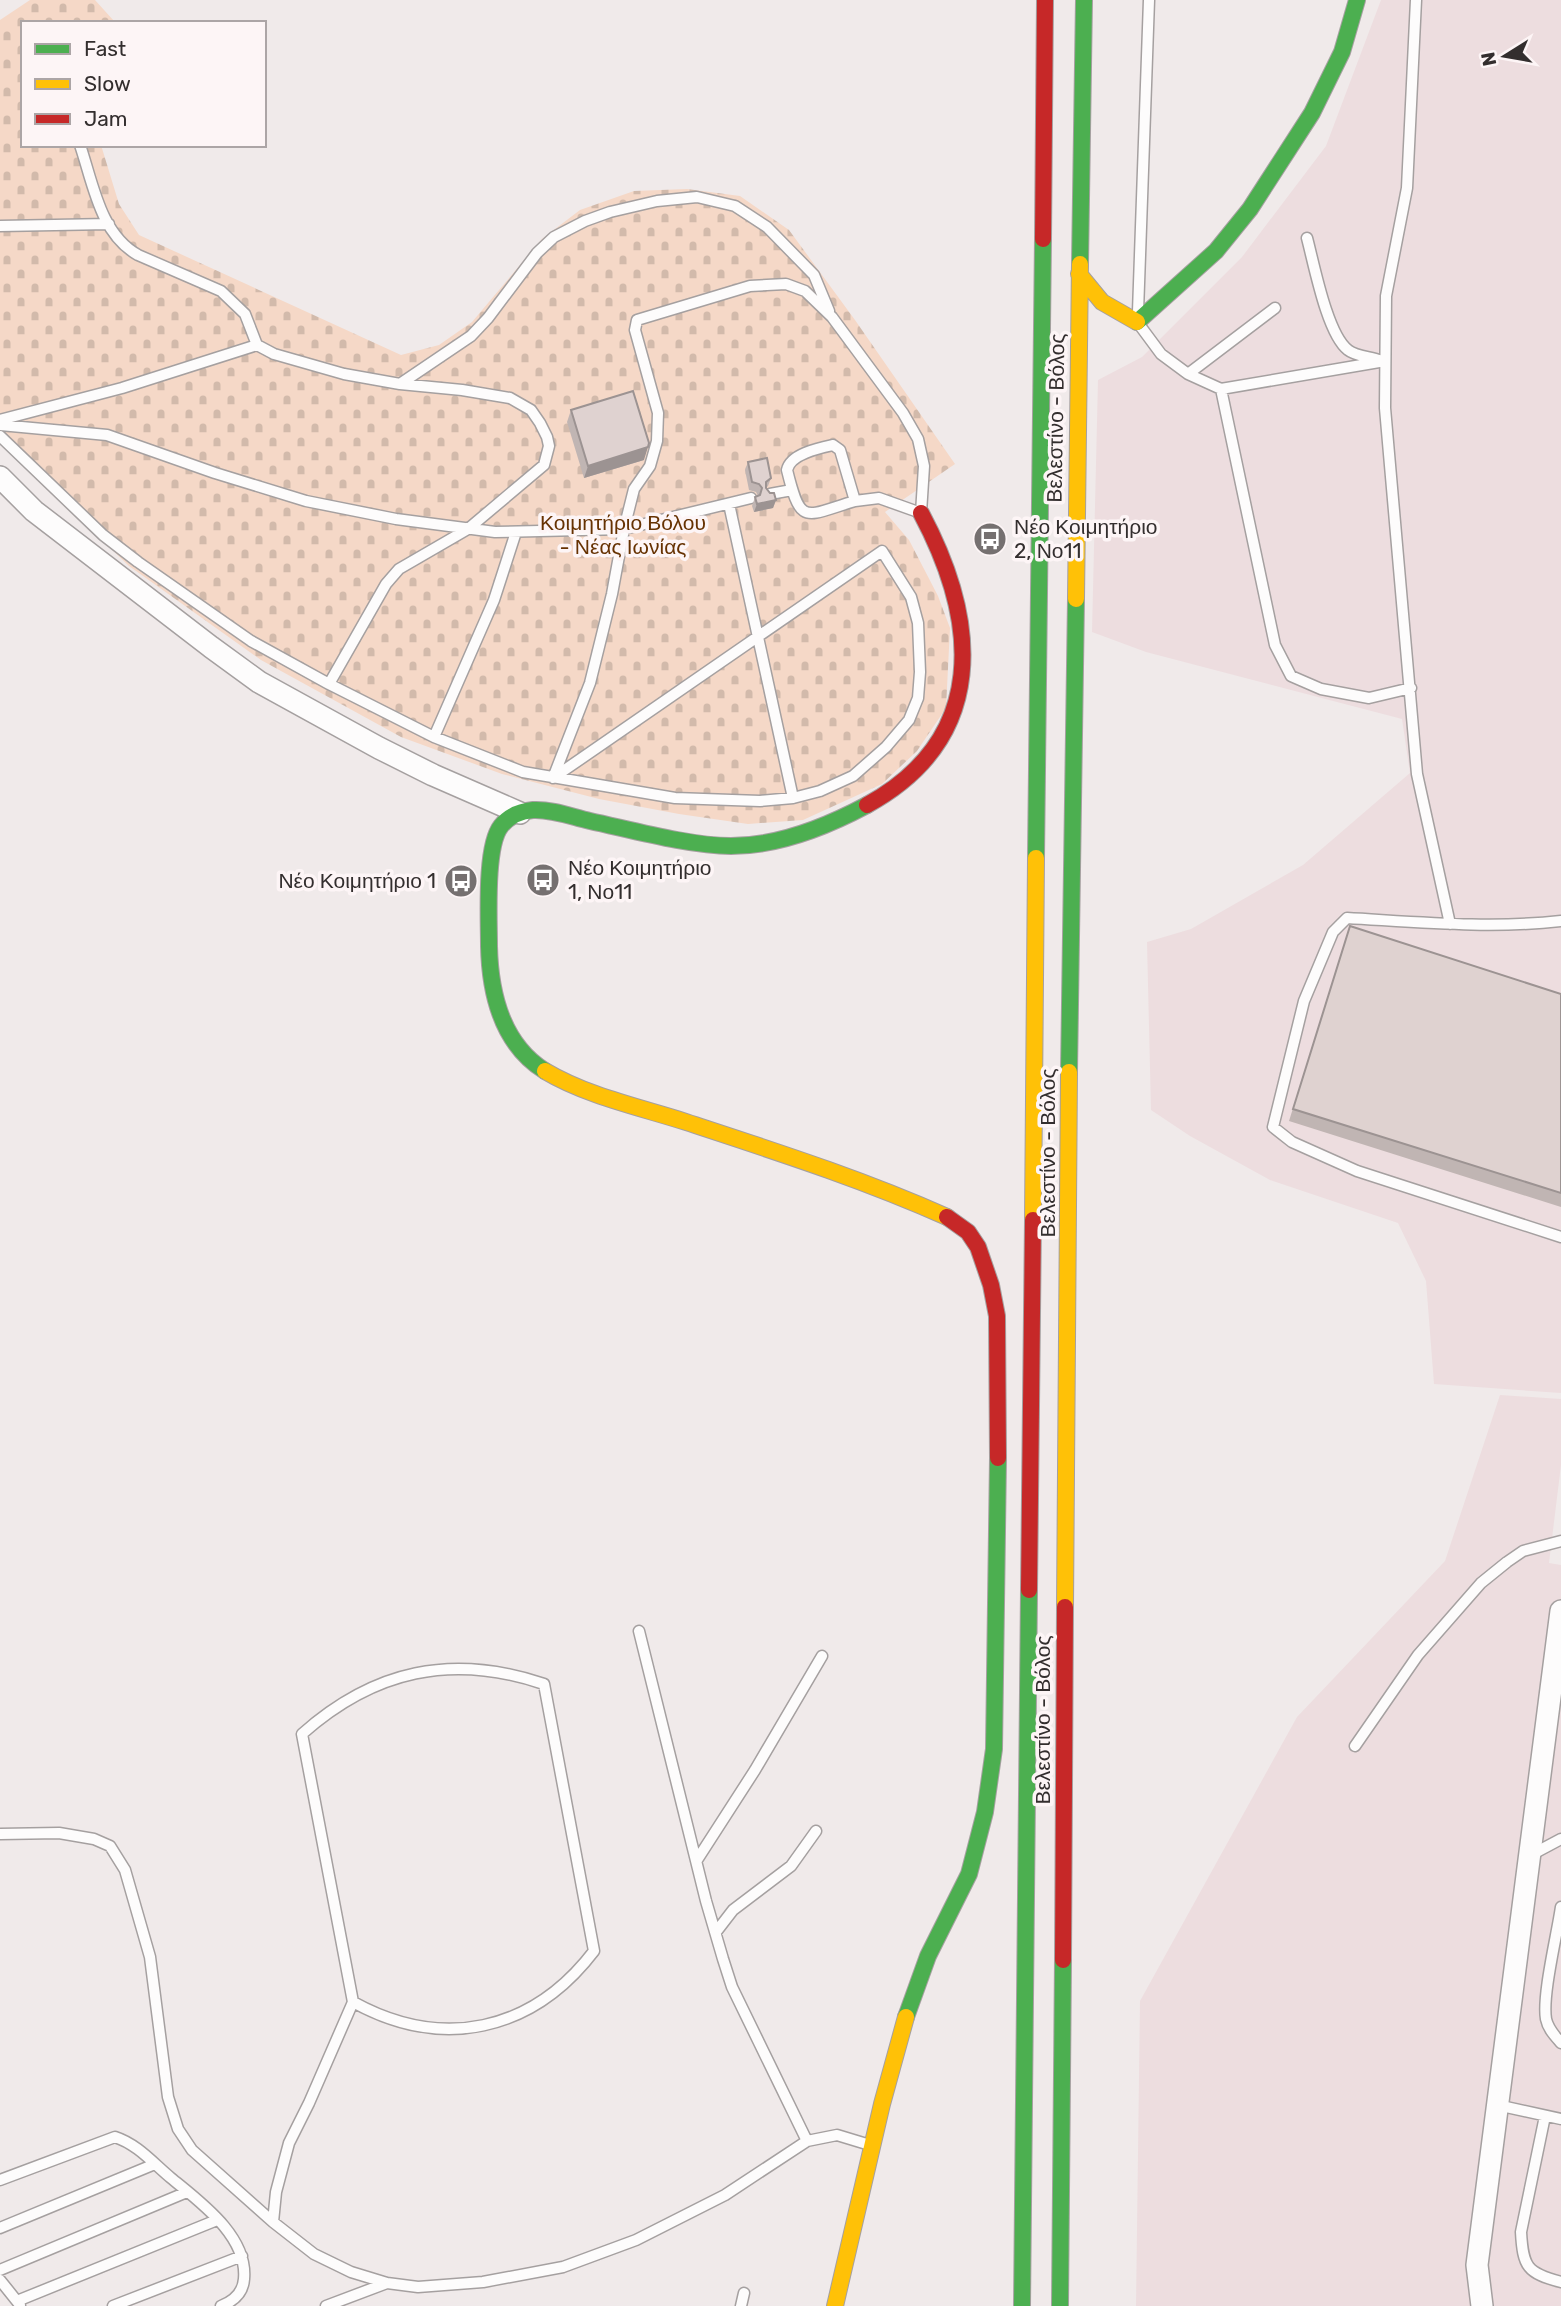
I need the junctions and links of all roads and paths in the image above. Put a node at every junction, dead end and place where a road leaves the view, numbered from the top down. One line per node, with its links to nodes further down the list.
1 (1045, 0): 82 (main road, Βελεστίνο - Βόλος)
2 (1084, 0): 10 (main road, Βελεστίνο - Βόλος)
3 (1149, 0): 13 (lane)
4 (1357, 0): 13 (main road)
5 (1416, 0): 18 (lane)
6 (81, 147): 7 (lane)
7 (108, 224): 8 (lane); 15 (lane)
8 (0, 226)
9 (1307, 238): 18 (lane)
10 (1079, 274): 13 (main road); 17 (main road, Βελεστίνο - Βόλος)
11 (1275, 308): 19 (lane)
12 (832, 317): 20 (lane); 30 (lane); 32 (lane)
13 (1137, 322): 14 (main road); 19 (lane)
14 (1119, 333)
15 (257, 345): 20 (lane); 22 (lane)
16 (1098, 345): 17 (main road)
17 (1077, 356): 75 (main road, Βελεστίνο - Βόλος)
18 (1385, 361): 21 (lane); 36 (lane)
19 (1188, 374): 21 (lane)
20 (400, 384): 31 (lane)
21 (1221, 389): 36 (lane)
22 (0, 422): 31 (lane)
23 (0, 436): 35 (lane)
24 (0, 477): 40 (street)
25 (792, 490): 26 (lane); 28 (lane); 28 (lane)
26 (769, 494)
27 (751, 498): 29 (lane)
28 (855, 501): 30 (lane)
29 (729, 503): 32 (lane); 34 (lane)
30 (920, 513): 40 (main road)
31 (468, 528): 33 (lane); 35 (lane)
32 (624, 529): 33 (lane); 38 (lane)
33 (516, 531): 37 (lane)
34 (758, 638): 38 (lane); 39 (lane); 39 (lane)
35 (329, 684): 37 (lane)
36 (1411, 688): 42 (lane)
37 (434, 737): 38 (lane)
38 (553, 778): 39 (lane)
39 (793, 799)
40 (520, 813): 62 (main road)
41 (1561, 921): 42 (lane)
42 (1450, 924): 43 (lane)
43 (1561, 1237)
44 (1561, 1541): 48 (lane)
45 (1561, 1611): 52 (street)
46 (639, 1631): 53 (lane)
47 (822, 1656): 53 (lane)
48 (1355, 1746)
49 (816, 1831): 55 (lane)
50 (0, 1834): 67 (lane)
51 (1561, 1839): 52 (lane)
52 (1529, 1856): 58 (street)
53 (696, 1860): 55 (lane)
54 (1561, 1907): 57 (lane)
55 (716, 1931): 61 (lane)
56 (353, 2003): 56 (lane); 67 (lane)
57 (1561, 2043)
58 (1497, 2105): 59 (lane); 83 (street)
59 (1545, 2116): 60 (lane); 72 (lane)
60 (1561, 2119)
61 (807, 2141): 62 (lane); 73 (lane)
62 (873, 2145): 81 (main road)
63 (155, 2164): 64 (lane); 65 (lane); 68 (lane)
64 (0, 2180)
65 (187, 2192): 66 (lane); 70 (lane)
66 (217, 2220): 69 (lane); 76 (lane)
67 (274, 2222): 73 (lane)
68 (0, 2228)
69 (242, 2256): 77 (lane); 78 (lane)
70 (0, 2270)
71 (0, 2280): 76 (lane)
72 (1561, 2282)
73 (387, 2283): 79 (lane)
74 (744, 2293): 80 (lane)
75 (1060, 2301)
76 (19, 2304)
77 (113, 2306)
78 (221, 2306)
79 (327, 2306)
80 (741, 2306)
81 (835, 2306)
82 (1022, 2306)
83 (1482, 2306)

